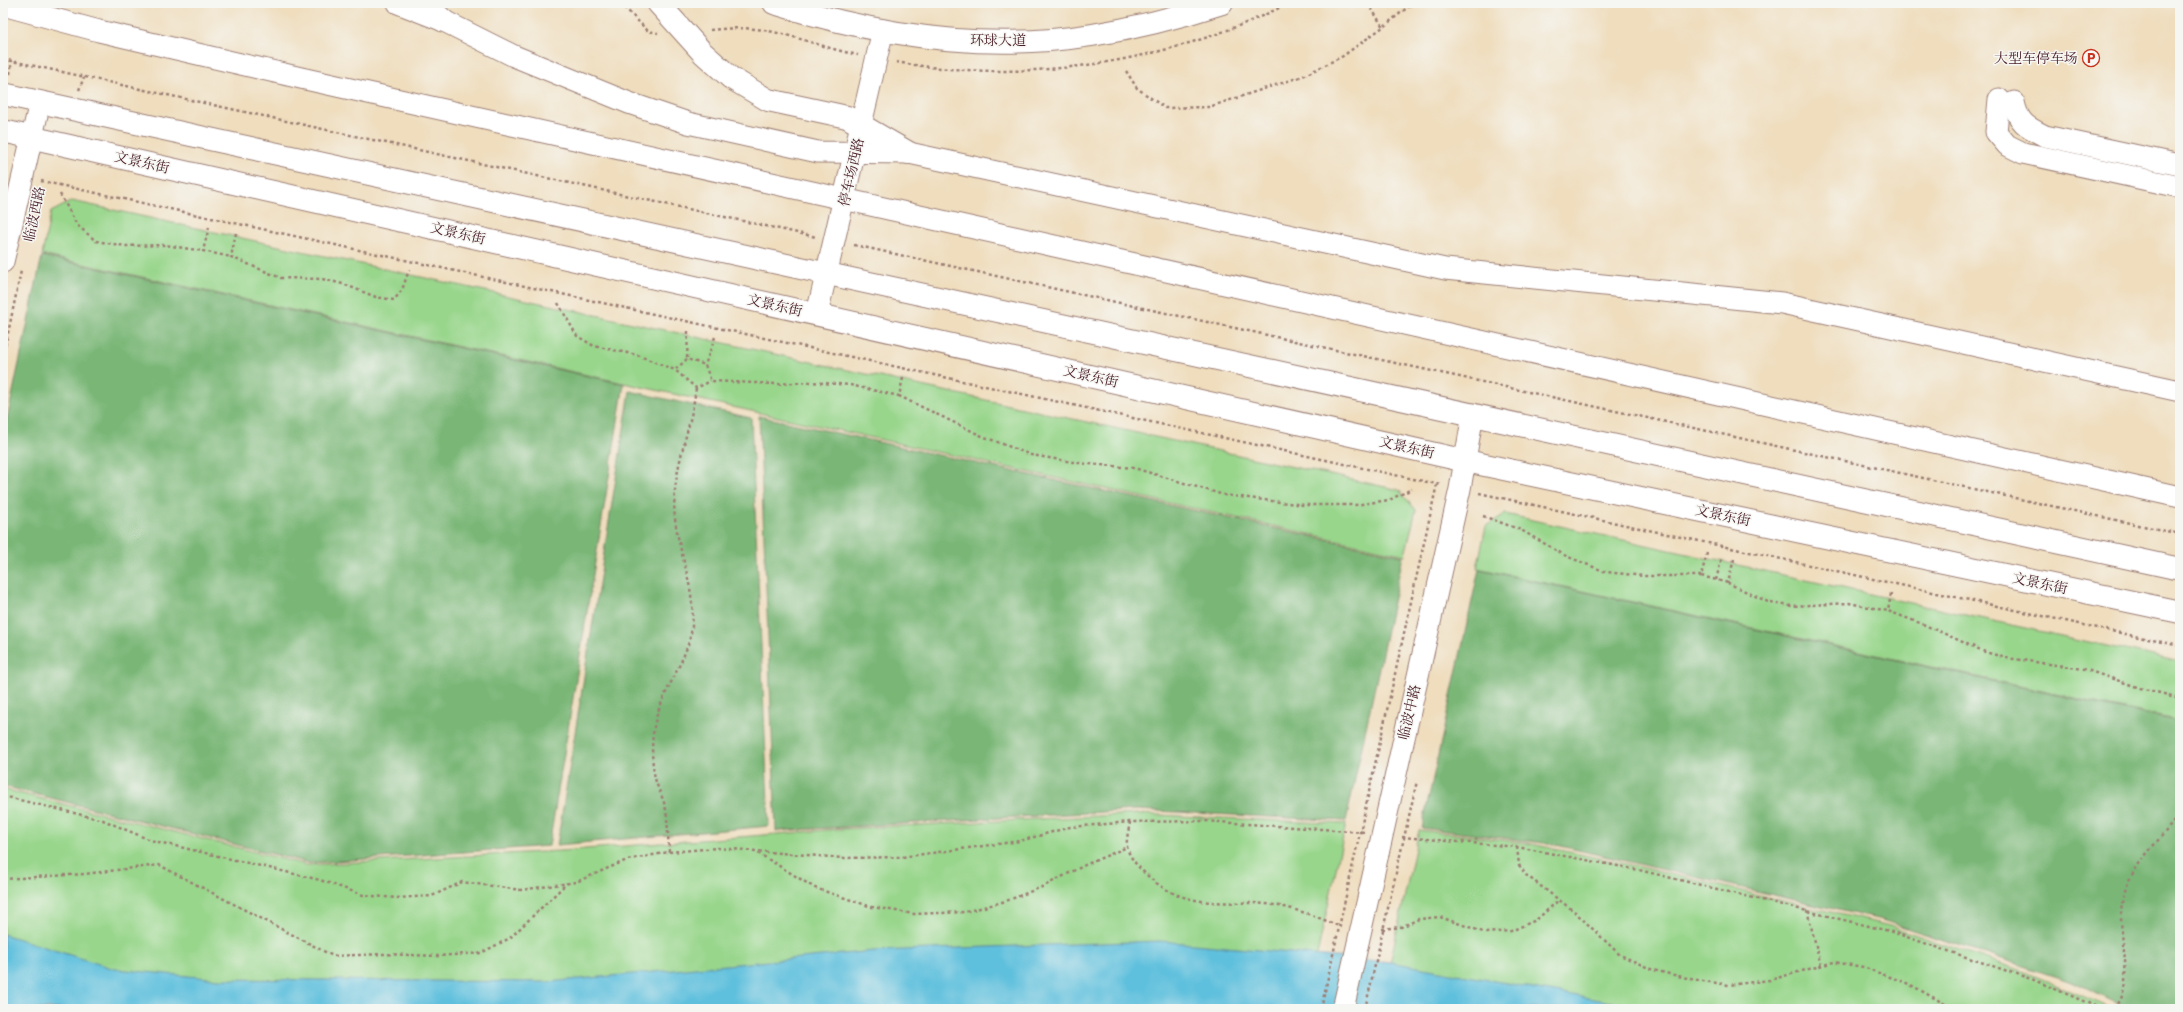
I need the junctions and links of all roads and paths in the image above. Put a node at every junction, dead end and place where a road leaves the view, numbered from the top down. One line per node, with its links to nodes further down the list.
1 (398, 3): 9 (street)
2 (424, 3): 9 (main road)
3 (658, 3): 18 (main road)
4 (774, 3): 11 (main road, 环球大道)
5 (1222, 3): 11 (main road, 环球大道)
6 (1368, 3): 10 (path)
7 (1413, 3): 10 (path)
8 (3, 5): 28 (street)
9 (444, 21): 21 (street)
10 (1383, 27): 13 (path)
11 (883, 30): 18 (street, 停车场西路)
12 (3, 59): 14 (path)
13 (1126, 71)
14 (84, 77): 17 (path); 31 (path)
15 (3, 94): 16 (main road)
16 (40, 102): 17 (main road); 20 (street, 临波西路)
17 (71, 109): 36 (main road)
18 (861, 125): 21 (street, 停车场西路); 22 (main road)
19 (3, 131): 20 (main road, 文景东街)
20 (31, 137): 25 (street, 临波西路); 38 (main road, 文景东街)
21 (855, 152): 22 (street); 28 (street, 停车场西路)
22 (909, 153): 48 (street)
23 (2180, 165): 26 (street)
24 (44, 174): 25 (path, 临波西路)
25 (34, 181): 34 (street, 临波西路); 52 (path)
26 (2180, 187)
27 (60, 194): 32 (path)
28 (845, 200): 31 (street, 停车场西路); 55 (street)
29 (209, 227): 32 (path)
30 (236, 233): 33 (path)
31 (835, 241): 36 (street, 停车场西路); 57 (path)
32 (203, 251): 33 (path)
33 (231, 257): 35 (path)
34 (13, 264): 41 (path)
35 (409, 270)
36 (828, 274): 38 (street, 停车场西路); 50 (main road)
37 (558, 303): 44 (path)
38 (817, 314): 51 (main road, 文景东街)
39 (688, 331): 42 (path)
40 (715, 337): 43 (path)
41 (3, 357)
42 (687, 359): 43 (path); 44 (path)
43 (705, 365): 46 (path)
44 (676, 370): 47 (path)
45 (903, 378): 49 (path)
46 (710, 381): 47 (path); 49 (path)
47 (696, 388): 79 (path)
48 (2180, 391)
49 (899, 396): 53 (path)
50 (1473, 414): 51 (street, 临波中路); 61 (main road)
51 (1466, 461): 54 (street, 临波中路); 67 (main road, 文景东街)
52 (1437, 484): 54 (path); 75 (path, 临波中路)
53 (1412, 489)
54 (1460, 489): 68 (path); 76 (street, 临波中路)
55 (2180, 497)
56 (1483, 516): 62 (path)
57 (2180, 534)
58 (1706, 553): 62 (path)
59 (1722, 557): 63 (path)
60 (1734, 559): 64 (path)
61 (2180, 569)
62 (1701, 576): 63 (path)
63 (1716, 580): 64 (path)
64 (1728, 583): 66 (path)
65 (1891, 594): 66 (path)
66 (1888, 611): 70 (path)
67 (2180, 612)
68 (2180, 646)
69 (2180, 692): 70 (path)
70 (2176, 697): 71 (path)
71 (2180, 700)
72 (3, 796): 82 (path)
73 (2180, 812): 92 (path)
74 (1130, 822): 75 (path); 78 (path); 80 (path)
75 (1360, 832): 76 (path); 88 (path, 临波中路)
76 (1382, 834): 77 (path); 89 (street, 临波中路, bridge)
77 (1517, 846): 83 (path); 84 (path)
78 (1127, 847): 80 (path); 85 (path)
79 (669, 852): 80 (path); 82 (path)
80 (757, 852)
81 (3, 879): 82 (path)
82 (567, 883)
83 (1559, 900): 86 (path); 87 (path)
84 (1807, 910): 87 (path); 91 (path)
85 (1344, 928)
86 (1380, 930)
87 (1821, 966): 90 (path)
88 (1320, 1009)
89 (1343, 1009)
90 (1954, 1009)
91 (2102, 1009)
92 (2115, 1009)

